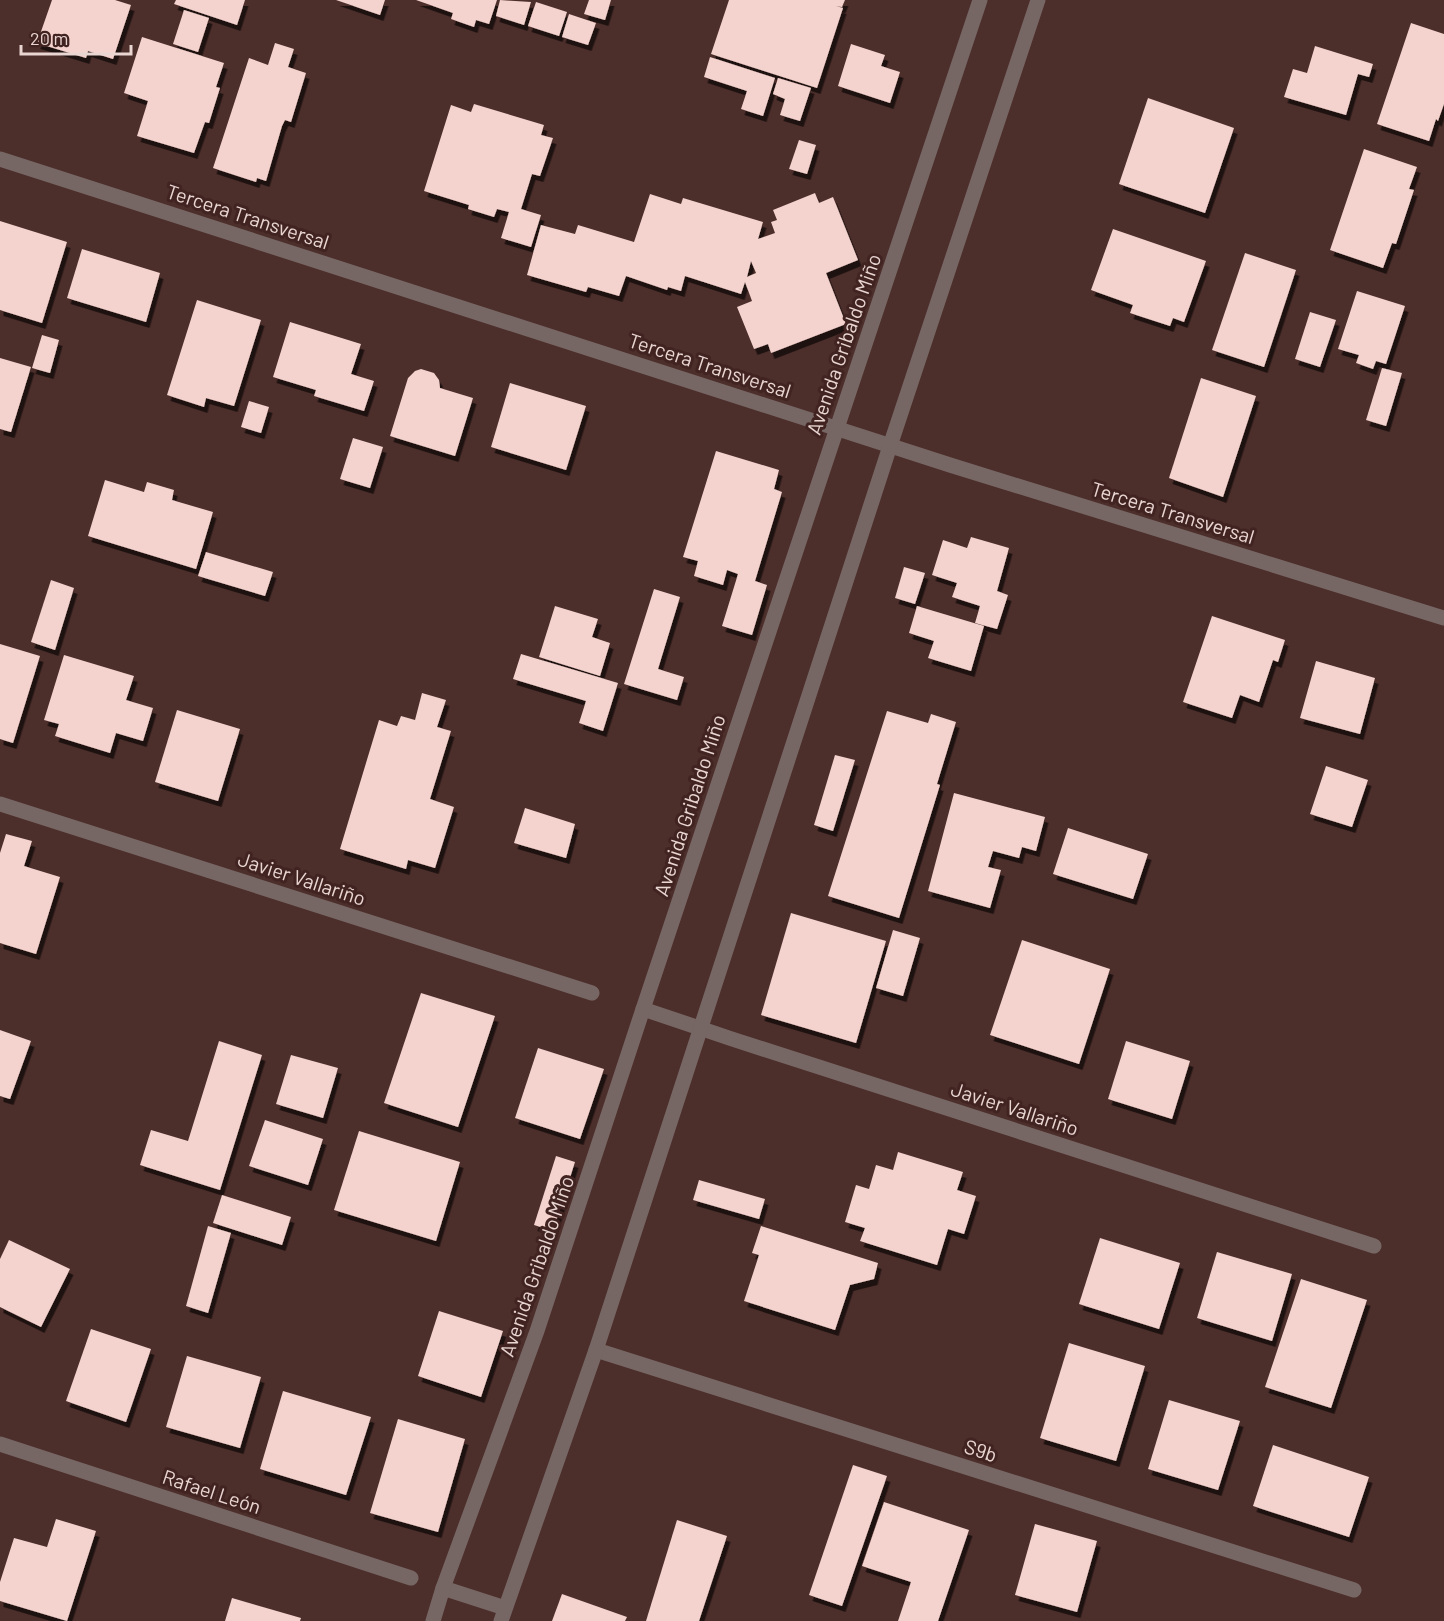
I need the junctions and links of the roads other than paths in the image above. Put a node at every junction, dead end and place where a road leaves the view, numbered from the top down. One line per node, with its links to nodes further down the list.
1 (980, 0): 4 (street, Avenida Gribaldo Miño)
2 (1038, 0): 5 (street)
3 (0, 159): 4 (street, Tercera Transversal)
4 (837, 429): 5 (street, Tercera Transversal); 9 (street, Avenida Gribaldo Miño)
5 (890, 446): 6 (street, Tercera Transversal); 10 (street)
6 (1444, 618)
7 (0, 804): 8 (street, Javier Vallariño)
8 (592, 993)
9 (643, 1009): 10 (street, Javier Vallariño); 15 (street, Avenida Gribaldo Miño)
10 (701, 1029): 11 (street, Javier Vallariño); 12 (street)
11 (1374, 1246)
12 (596, 1350): 16 (street, S9b); 17 (street)
13 (0, 1444): 14 (street, Rafael León)
14 (411, 1578)
15 (444, 1588): 17 (street); 18 (street, Avenida Gribaldo Miño)
16 (1354, 1590)
17 (503, 1615)
18 (434, 1621)

